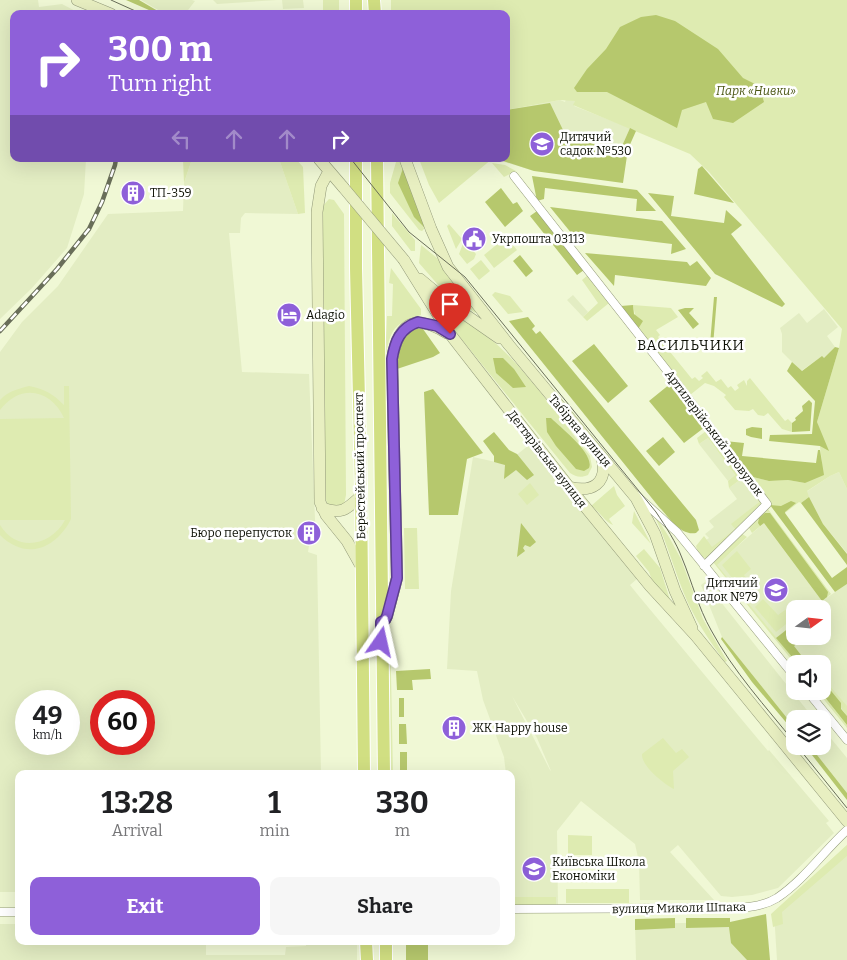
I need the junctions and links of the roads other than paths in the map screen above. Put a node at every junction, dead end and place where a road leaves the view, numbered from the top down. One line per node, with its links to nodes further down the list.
1 (77, 0): 2 (main road)
2 (101, 10)
3 (322, 162): 7 (main road, Дегтярівська вулиця)
4 (356, 162): 15 (main road, Берестейський проспект)
5 (377, 162): 19 (main road, Берестейський проспект)
6 (406, 162): 11 (main road, Табірна вулиця)
7 (330, 171): 9 (main road, Дегтярівська вулиця, bridge); 16 (main road)
8 (514, 176): 18 (street, Артилерійський провулок)
9 (412, 271): 10 (main road, Дегтярівська вулиця); 11 (main road, Дегтярівська вулиця)
10 (450, 334): 13 (main road, Дегтярівська вулиця); 19 (main road)
11 (509, 344): 12 (main road, Табірна вулиця)
12 (602, 457): 13 (main road); 14 (main road, Табірна вулиця)
13 (568, 487): 20 (main road, Дегтярівська вулиця)
14 (627, 487): 18 (street, Табірна вулиця); 20 (main road, Дегтярівська вулиця)
15 (361, 496): 16 (main road); 17 (main road, Берестейський проспект)
16 (322, 508): 17 (main road)
17 (362, 566): 24 (main road, Берестейський проспект)
18 (704, 566): 21 (street, Табірна вулиця)
19 (381, 622): 25 (main road, Берестейський проспект)
20 (696, 636): 26 (main road, Дегтярівська вулиця)
21 (786, 666)
22 (814, 700): 23 (street)
23 (847, 740)
24 (364, 770)
25 (384, 770)
26 (847, 821)
27 (847, 830): 28 (street, вулиця Миколи Шпака)
28 (515, 909)
29 (0, 912): 30 (street)
30 (15, 912)
31 (366, 945): 33 (main road)
32 (386, 945): 34 (main road)
33 (366, 960)
34 (386, 960)

